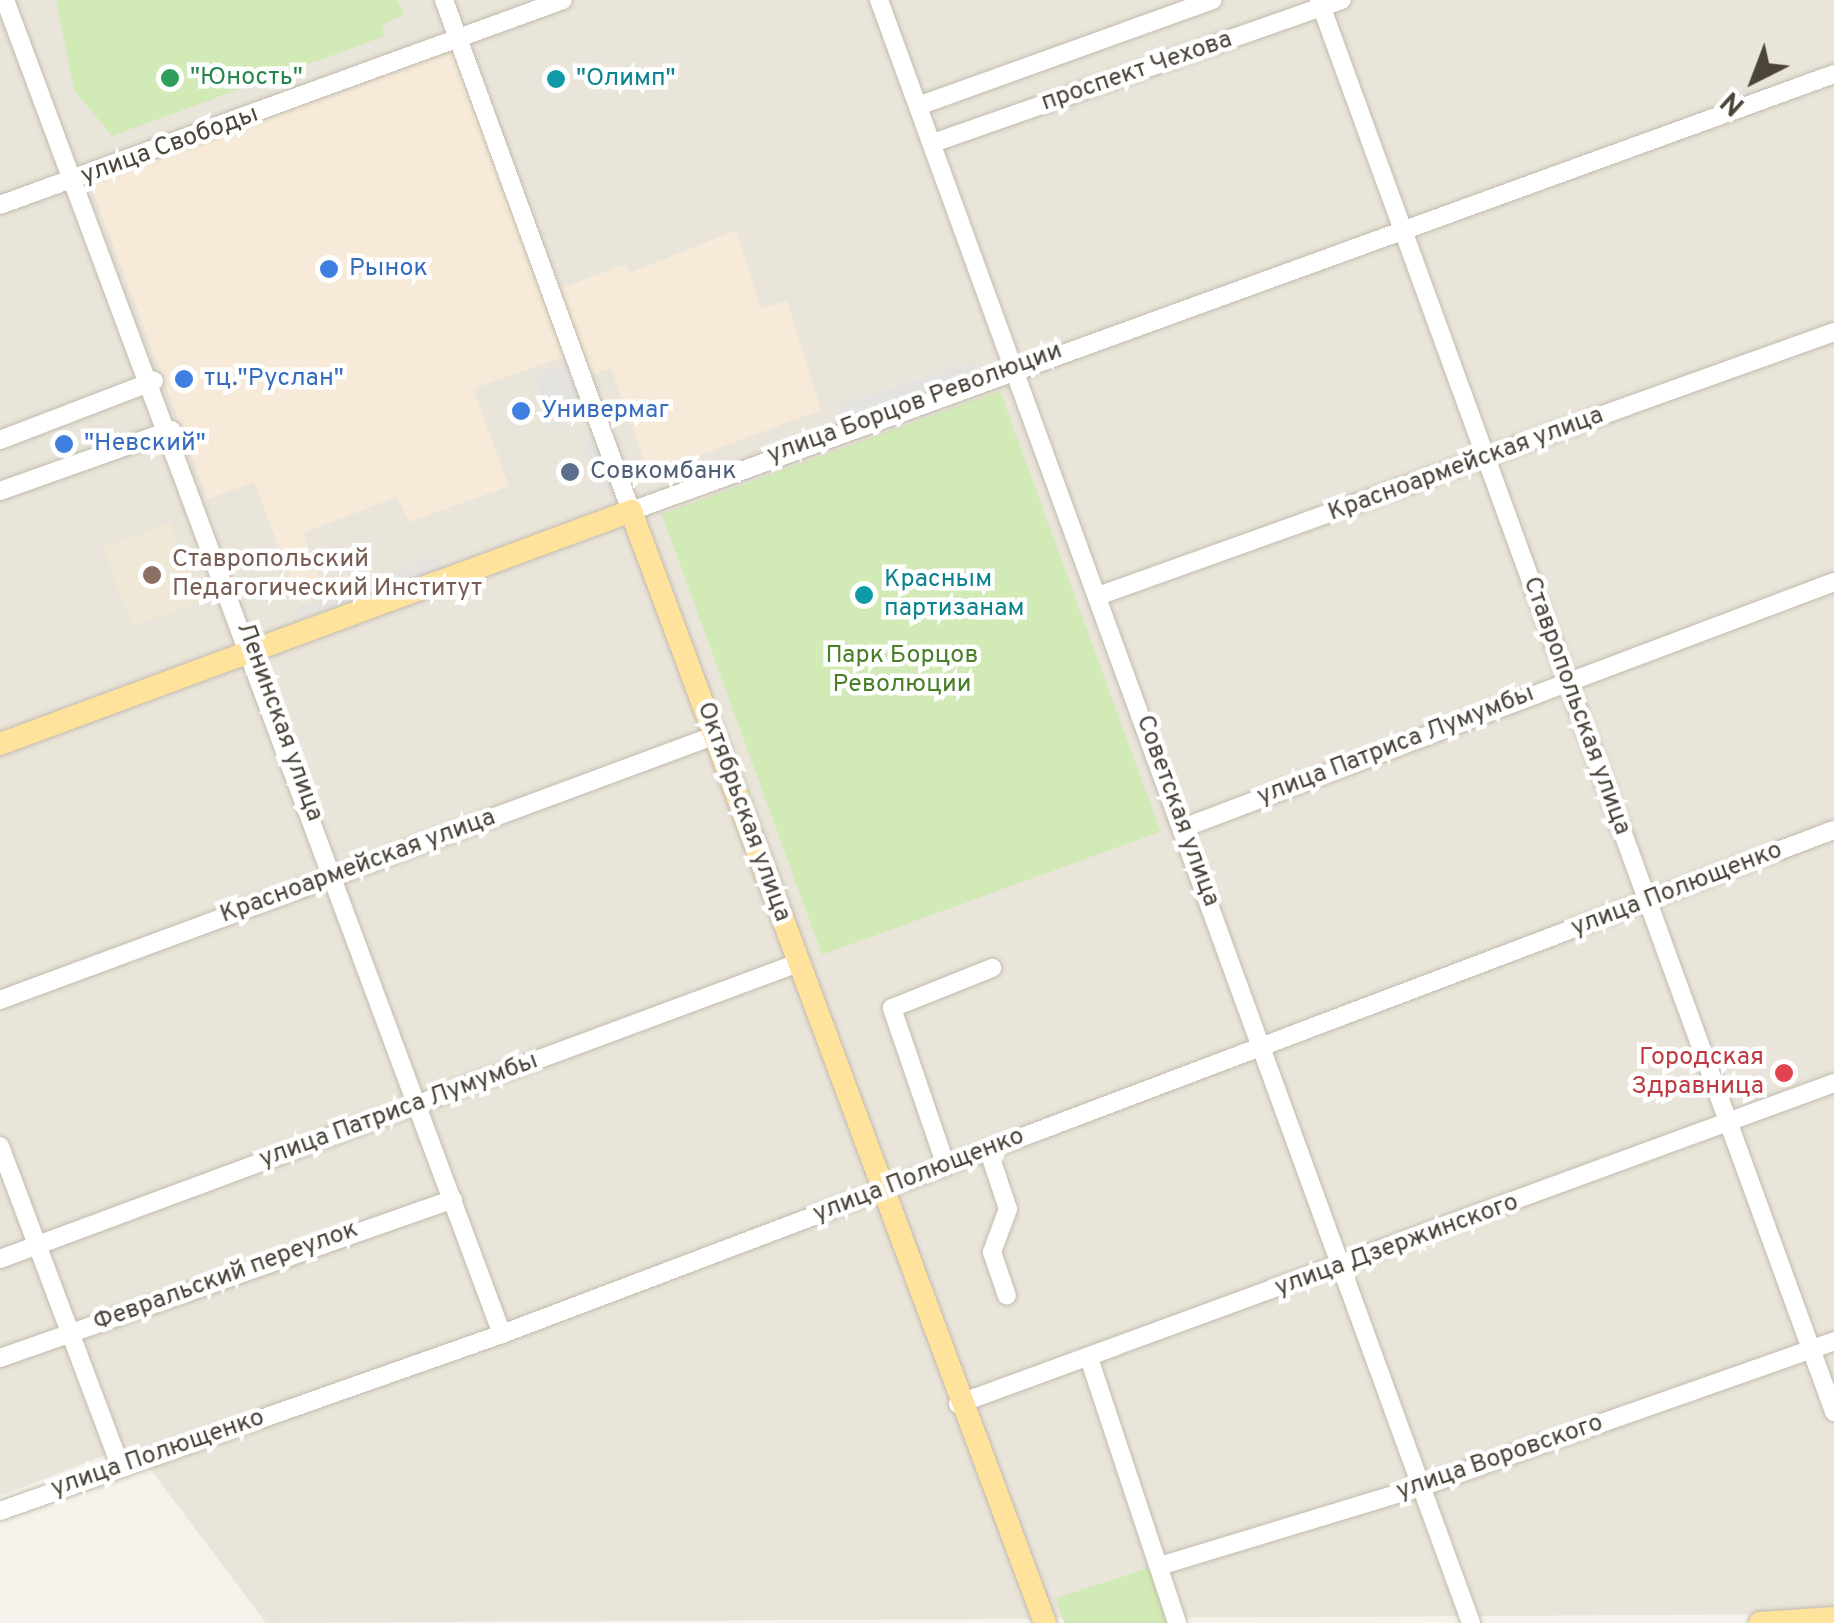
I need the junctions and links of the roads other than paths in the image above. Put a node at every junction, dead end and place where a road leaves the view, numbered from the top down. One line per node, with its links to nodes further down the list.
1 (5, 0): 12 (street, Ленинская улица)
2 (444, 0): 8 (street, Октябрьская улица)
3 (563, 0): 8 (street, улица Свободы)
4 (879, 0): 10 (street, Советская улица)
5 (1212, 0): 10 (street, проспект Чехова)
6 (1342, 0): 7 (street, проспект Чехова)
7 (1320, 4): 11 (street, проспект Чехова); 14 (street, Ставропольская улица)
8 (460, 42): 12 (street, улица Свободы); 22 (street, Октябрьская улица)
9 (1834, 74): 14 (street, улица Борцов Революции)
10 (918, 106): 11 (street, Советская улица)
11 (932, 143): 16 (street, Советская улица)
12 (74, 181): 13 (street, улица Свободы); 17 (street, Ленинская улица)
13 (0, 205)
14 (1402, 232): 16 (street, улица Борцов Революции); 20 (street, Ставропольская улица)
15 (1834, 332): 20 (street, Красноармейская улица)
16 (1014, 366): 22 (street, улица Борцов Революции); 24 (street, Советская улица)
17 (154, 381): 18 (street, Ленинская улица); 19 (street)
18 (171, 430): 21 (street); 25 (street, Ленинская улица)
19 (0, 440)
20 (1485, 459): 24 (street, Красноармейская улица); 26 (street, Ставропольская улица)
21 (0, 491)
22 (631, 511): 25 (main road, улица Борцов Революции); 27 (main road, Октябрьская улица)
23 (1834, 582): 26 (street, улица Патриса Лумумбы)
24 (1098, 596): 29 (street, Советская улица)
25 (254, 650): 28 (main road, улица Борцов Революции); 31 (street, Ленинская улица)
26 (1566, 680): 29 (street, улица Патриса Лумумбы); 32 (street, Ставропольская улица)
27 (716, 734): 31 (street, Красноармейская улица); 33 (main road, Октябрьская улица)
28 (0, 744)
29 (1183, 828): 36 (street, Советская улица)
30 (1834, 830): 32 (street, улица Полющенко)
31 (335, 875): 35 (street, Красноармейская улица); 38 (street, Ленинская улица)
32 (1648, 900): 36 (street, улица Полющенко); 39 (street, Ставропольская улица)
33 (798, 963): 38 (street, улица Патриса Лумумбы); 43 (main road, Октябрьская улица)
34 (992, 968): 42 (street)
35 (0, 1000)
36 (1262, 1046): 41 (street, улица Полющенко); 47 (street, Советская улица)
37 (1834, 1083): 39 (street, улица Дзержинского)
38 (420, 1103): 44 (street, Ленинская улица); 45 (street, улица Патриса Лумумбы)
39 (1729, 1124): 47 (street, улица Дзержинского); 52 (street, Ставропольская улица)
40 (0, 1146): 45 (street)
41 (988, 1150): 42 (street, улица Полющенко); 48 (street)
42 (946, 1166): 43 (street, улица Полющенко)
43 (881, 1191): 50 (street, улица Полющенко); 55 (main road, Октябрьская улица)
44 (453, 1200): 49 (street, Февральский переулок); 50 (street, Ленинская улица)
45 (38, 1244): 46 (street, улица Патриса Лумумбы); 49 (street)
46 (0, 1259)
47 (1344, 1266): 54 (street, улица Дзержинского); 58 (street, Советская улица)
48 (1007, 1296)
49 (72, 1332): 53 (street, Февральский переулок); 57 (street)
50 (502, 1334): 57 (street, улица Полющенко)
51 (1834, 1340): 52 (street, улица Воровского)
52 (1812, 1349): 56 (street, Ставропольская улица); 58 (street, улица Воровского)
53 (0, 1358)
54 (1089, 1358): 55 (street, улица Дзержинского); 60 (street)
55 (958, 1404): 62 (main road, Октябрьская улица)
56 (1834, 1412)
57 (120, 1466): 59 (street, улица Полющенко)
58 (1422, 1486): 60 (street, улица Воровского); 64 (street, Советская улица)
59 (0, 1510)
60 (1163, 1564): 63 (street)
61 (1834, 1618): 65 (main road)
62 (1045, 1623)
63 (1177, 1623)
64 (1471, 1623)
65 (1760, 1623)

